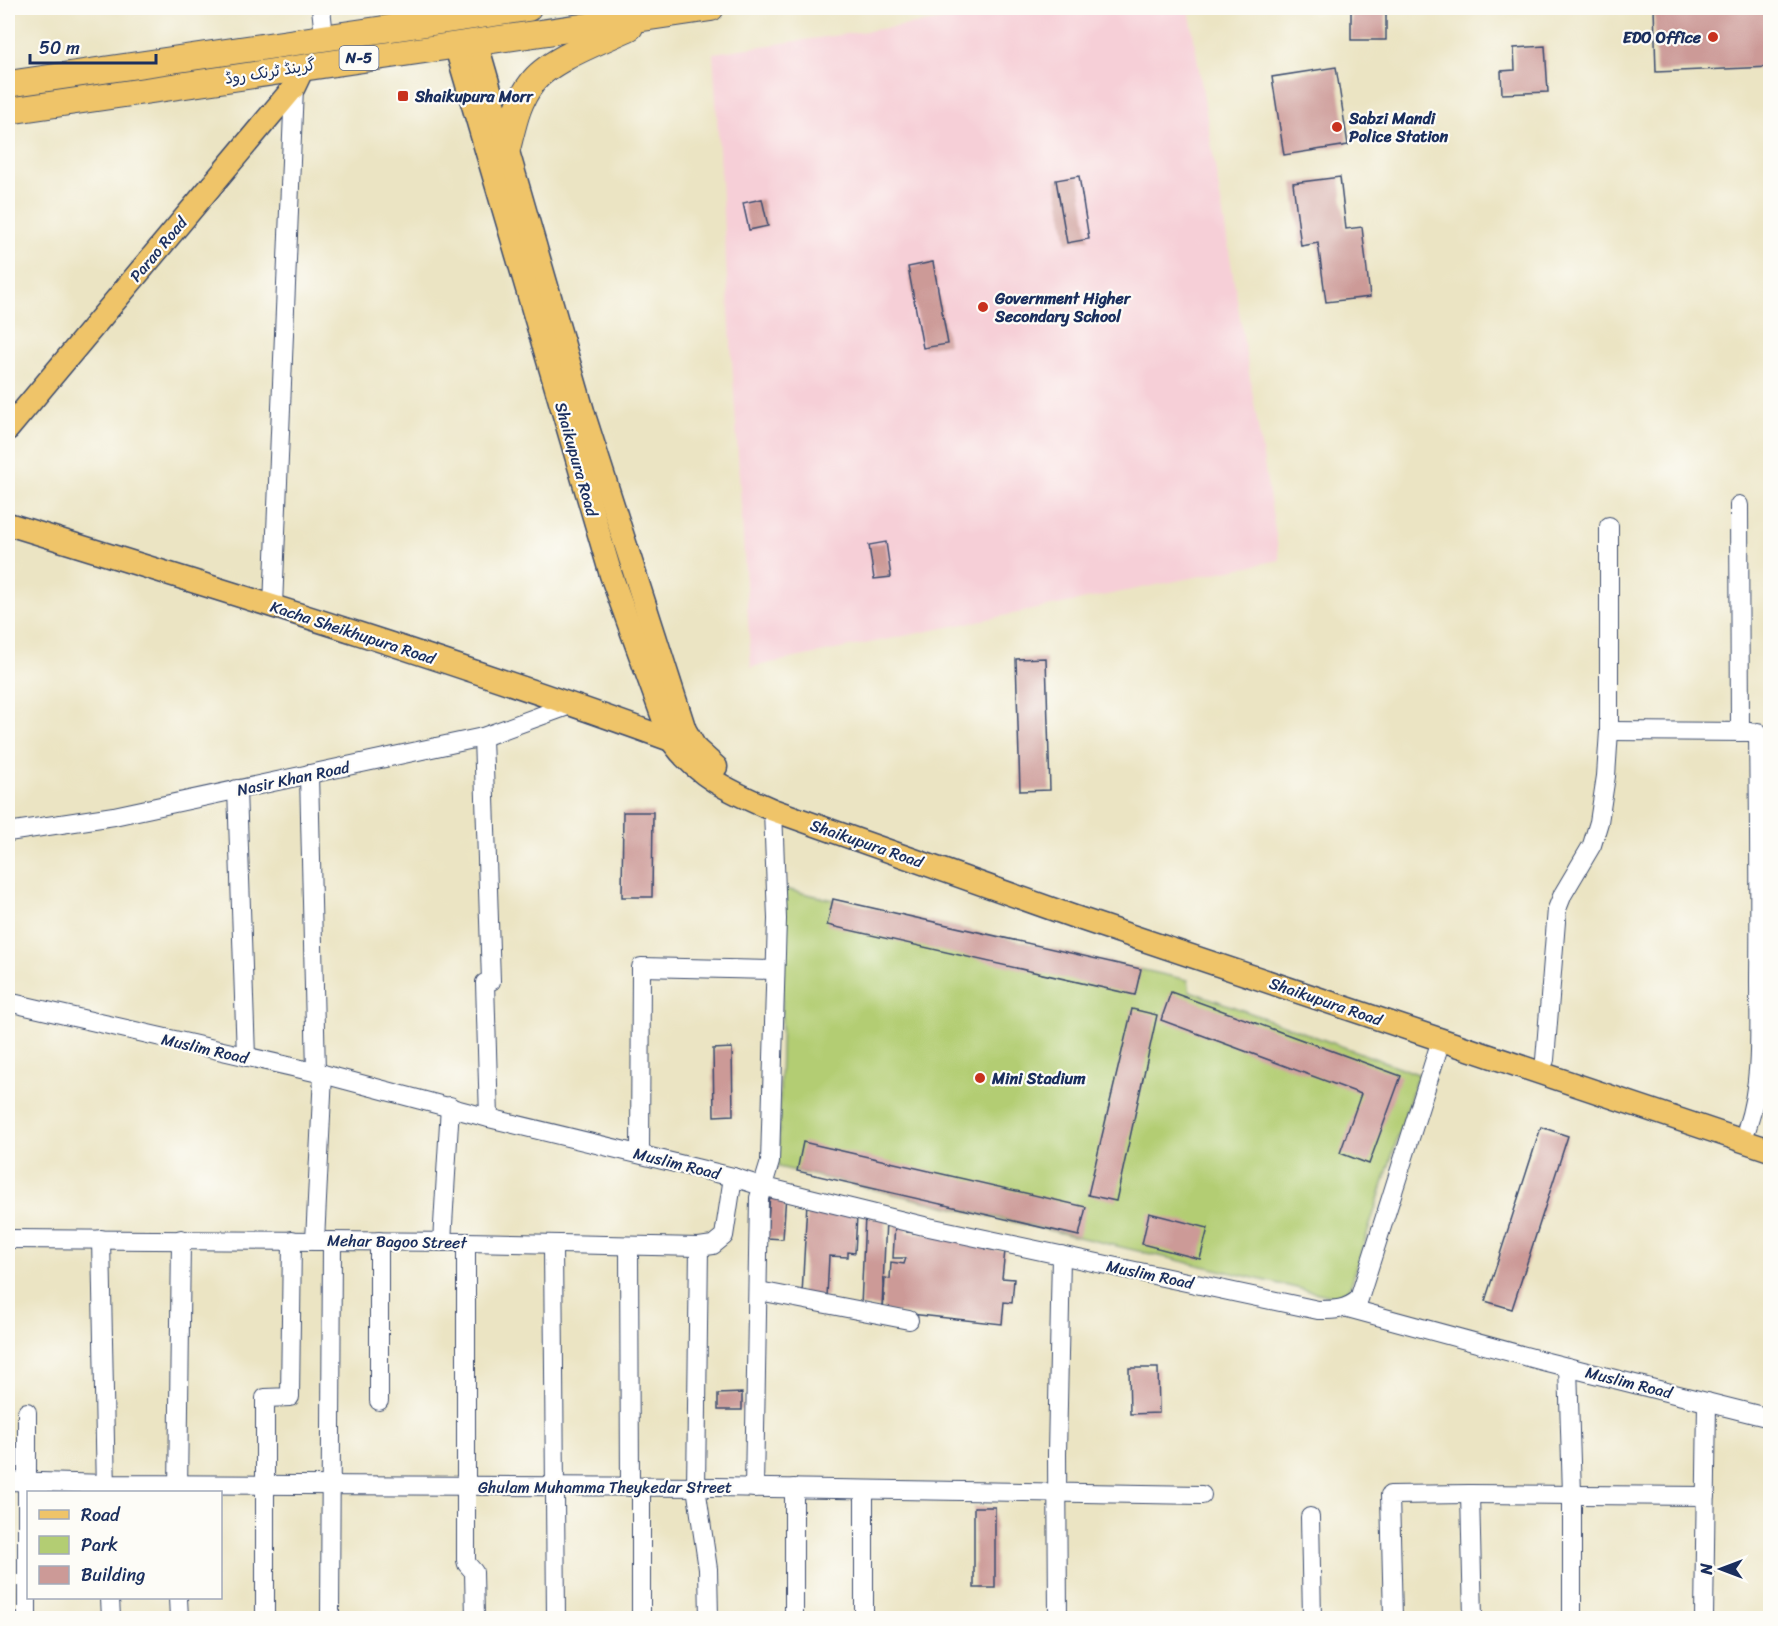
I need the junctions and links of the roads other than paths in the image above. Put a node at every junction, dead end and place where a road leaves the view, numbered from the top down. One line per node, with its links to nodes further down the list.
1 (321, 8): 7 (street)
2 (528, 8): 5 (highway, گرینڈ ٹرنک روڈ / N-5)
3 (711, 8): 4 (highway, گرینڈ ٹرنک روڈ / N-5)
4 (679, 10): 6 (highway, گرینڈ ٹرنک روڈ / N-5)
5 (428, 15): 7 (highway, گرینڈ ٹرنک روڈ / N-5)
6 (651, 17): 8 (highway, گرینڈ ٹرنک روڈ / N-5); 12 (highway)
7 (324, 36): 10 (highway, گرینڈ ٹرنک روڈ / N-5)
8 (465, 43): 9 (highway, گرینڈ ٹرنک روڈ / N-5); 12 (main road, Shaikupura Road); 22 (main road, Shaikupura Road)
9 (299, 76): 11 (highway, گرینڈ ٹرنک روڈ / N-5); 13 (main road, Parao Road); 17 (street)
10 (8, 84)
11 (8, 111)
12 (507, 149): 23 (main road, Shaikupura Road)
13 (8, 429)
14 (1739, 505): 20 (street)
15 (8, 524): 17 (main road, Kacha Sheikhupura Road)
16 (1609, 526): 19 (street)
17 (273, 606): 18 (main road, Kacha Sheikhupura Road)
18 (573, 704): 21 (street, Nasir Khan Road); 22 (main road, Kacha Sheikhupura Road)
19 (1609, 731): 20 (street); 32 (street)
20 (1756, 732): 36 (street)
21 (483, 737): 24 (street, Nasir Khan Road); 35 (street)
22 (671, 740): 23 (main road, Kacha Sheikhupura Road); 26 (main road, Shaikupura Road)
23 (696, 749): 32 (main road, Shaikupura Road)
24 (309, 774): 25 (street, Nasir Khan Road); 33 (street)
25 (237, 789): 27 (street, Nasir Khan Road); 31 (street)
26 (773, 810): 28 (street); 30 (main road, Shaikupura Road)
27 (8, 832)
28 (775, 970): 39 (street); 41 (street)
29 (8, 1002): 31 (street, Muslim Road)
30 (1440, 1040): 38 (main road, Shaikupura Road); 55 (street)
31 (246, 1057): 33 (street, Muslim Road)
32 (1545, 1060): 36 (main road, Shaikupura Road)
33 (320, 1073): 34 (street, Muslim Road); 46 (street)
34 (450, 1106): 35 (street, Muslim Road); 48 (street)
35 (489, 1118): 39 (street, Muslim Road)
36 (1747, 1128): 37 (main road, Shaikupura Road)
37 (1770, 1135)
38 (1770, 1149)
39 (640, 1154): 40 (street, Muslim Road)
40 (733, 1177): 41 (street, Muslim Road); 52 (street, Mehar Bagoo Street)
41 (761, 1186): 53 (street, Muslim Road); 54 (street)
42 (8, 1239): 43 (street, Mehar Bagoo Street)
43 (101, 1239): 44 (street, Mehar Bagoo Street); 70 (street)
44 (181, 1239): 45 (street, Mehar Bagoo Street); 73 (street)
45 (292, 1240): 46 (street, Mehar Bagoo Street); 64 (street)
46 (324, 1240): 47 (street, Mehar Bagoo Street); 65 (street)
47 (378, 1241): 48 (street, Mehar Bagoo Street); 58 (street)
48 (442, 1242): 49 (street, Mehar Bagoo Street)
49 (466, 1242): 50 (street, Mehar Bagoo Street); 66 (street)
50 (553, 1244): 51 (street, Mehar Bagoo Street); 67 (street)
51 (629, 1246): 52 (street, Mehar Bagoo Street); 68 (street)
52 (699, 1247): 69 (street)
53 (1061, 1255): 55 (street, Muslim Road); 76 (street)
54 (759, 1291): 56 (street); 71 (street)
55 (1348, 1308): 57 (street, Muslim Road)
56 (909, 1320)
57 (1568, 1368): 59 (street, Muslim Road); 78 (street)
58 (378, 1401)
59 (1707, 1402): 61 (street, Muslim Road); 80 (street)
60 (27, 1412): 63 (street)
61 (1770, 1418)
62 (8, 1481): 63 (street, Ghulam Muhamma Theykedar Street)
63 (28, 1482): 70 (street, Ghulam Muhamma Theykedar Street); 75 (street)
64 (266, 1486): 65 (street, Ghulam Muhamma Theykedar Street); 73 (street, Ghulam Muhamma Theykedar Street); 88 (street)
65 (331, 1486): 66 (street, Ghulam Muhamma Theykedar Street); 89 (street)
66 (466, 1487): 67 (street, Ghulam Muhamma Theykedar Street); 90 (street)
67 (555, 1487): 68 (street, Ghulam Muhamma Theykedar Street); 91 (street)
68 (635, 1487): 69 (street, Ghulam Muhamma Theykedar Street); 92 (street)
69 (696, 1487): 71 (street, Ghulam Muhamma Theykedar Street); 93 (street)
70 (106, 1488): 73 (street, Ghulam Muhamma Theykedar Street)
71 (754, 1488): 72 (street, Ghulam Muhamma Theykedar Street)
72 (794, 1488): 74 (street, Ghulam Muhamma Theykedar Street); 94 (street)
73 (178, 1489)
74 (864, 1490): 76 (street, Ghulam Muhamma Theykedar Street); 95 (street)
75 (28, 1491)
76 (1058, 1494): 79 (street, Ghulam Muhamma Theykedar Street); 96 (street)
77 (1470, 1494): 78 (street); 98 (street); 99 (street)
78 (1572, 1494): 80 (street); 100 (street)
79 (1202, 1495)
80 (1706, 1496): 101 (street)
81 (1310, 1517): 97 (street)
82 (27, 1599): 85 (street)
83 (110, 1599): 86 (street)
84 (178, 1599): 87 (street)
85 (27, 1618)
86 (111, 1618)
87 (178, 1618)
88 (265, 1618)
89 (330, 1618)
90 (475, 1618)
91 (556, 1618)
92 (641, 1618)
93 (709, 1618)
94 (794, 1618)
95 (864, 1618)
96 (1058, 1618)
97 (1312, 1618)
98 (1393, 1618)
99 (1473, 1618)
100 (1572, 1618)
101 (1704, 1618)

